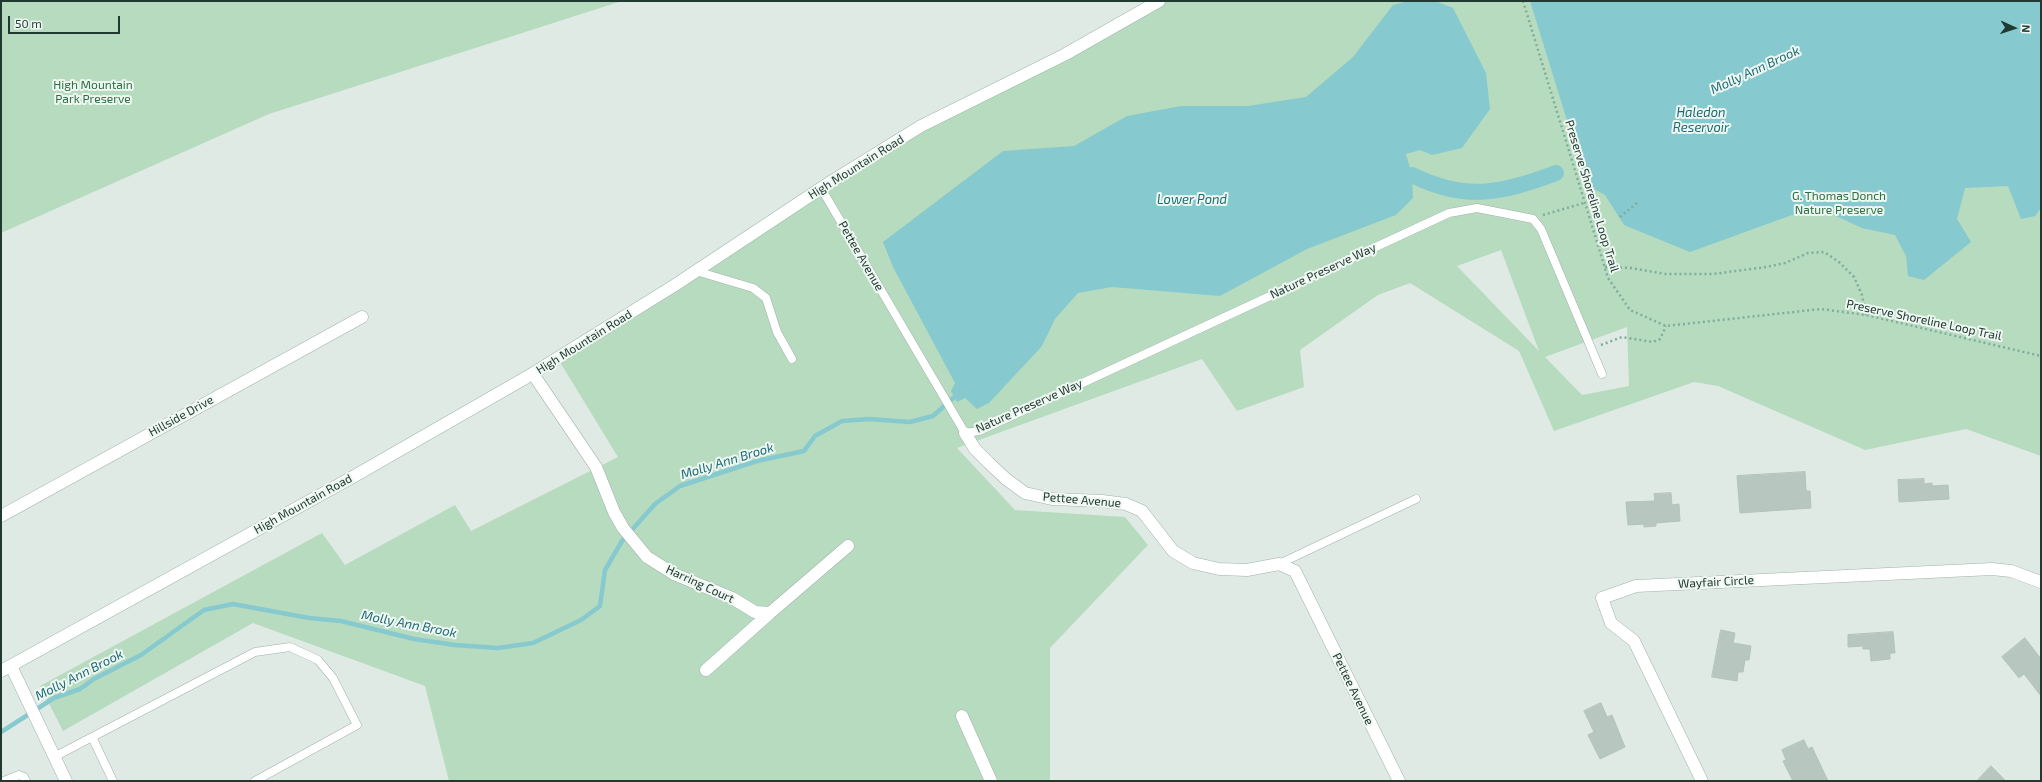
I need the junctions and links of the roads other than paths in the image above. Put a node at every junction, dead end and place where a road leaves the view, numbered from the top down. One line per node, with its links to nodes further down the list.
1 (1159, 1): 2 (street, High Mountain Road)
2 (821, 188): 3 (street, High Mountain Road); 8 (lane, Pettee Avenue)
3 (696, 271): 5 (lane); 6 (street, High Mountain Road)
4 (362, 317): 10 (street, Hillside Drive)
5 (792, 359)
6 (533, 374): 14 (street, Harring Court); 15 (street, High Mountain Road)
7 (1602, 374): 8 (lane, Nature Preserve Way)
8 (965, 433): 12 (street, Pettee Avenue)
9 (1416, 499): 12 (lane)
10 (1, 516)
11 (848, 546): 14 (street)
12 (1279, 564): 26 (street, Pettee Avenue)
13 (2041, 582): 27 (street, Wayfair Circle)
14 (770, 613): 16 (street)
15 (6, 669): 19 (street)
16 (706, 670)
17 (962, 716): 25 (street)
18 (92, 737): 19 (lane); 23 (lane); 24 (lane)
19 (54, 757): 22 (street)
20 (4, 781): 21 (lane)
21 (26, 781)
22 (66, 781)
23 (113, 781)
24 (255, 781)
25 (991, 781)
26 (1399, 781)
27 (1702, 781)

